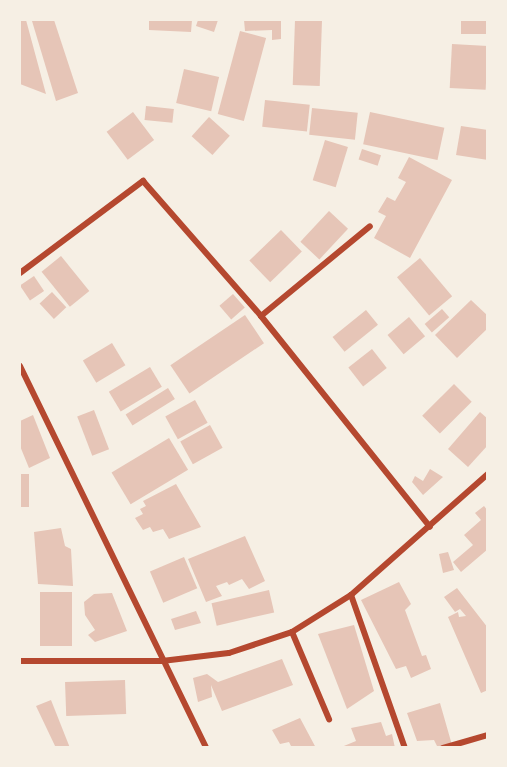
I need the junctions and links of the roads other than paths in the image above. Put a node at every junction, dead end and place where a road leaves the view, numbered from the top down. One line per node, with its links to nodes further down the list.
1 (370, 226): 3 (street)
2 (20, 273): 3 (street)
3 (261, 316): 7 (street)
4 (20, 366): 10 (street)
5 (485, 476): 6 (street); 7 (street)
6 (488, 487)
7 (430, 527): 8 (street)
8 (351, 595): 9 (street); 15 (street)
9 (292, 632): 10 (street); 12 (street)
10 (162, 661): 11 (street); 14 (street)
11 (20, 662)
12 (329, 719)
13 (488, 735): 16 (street)
14 (206, 747)
15 (405, 747)
16 (443, 747)

